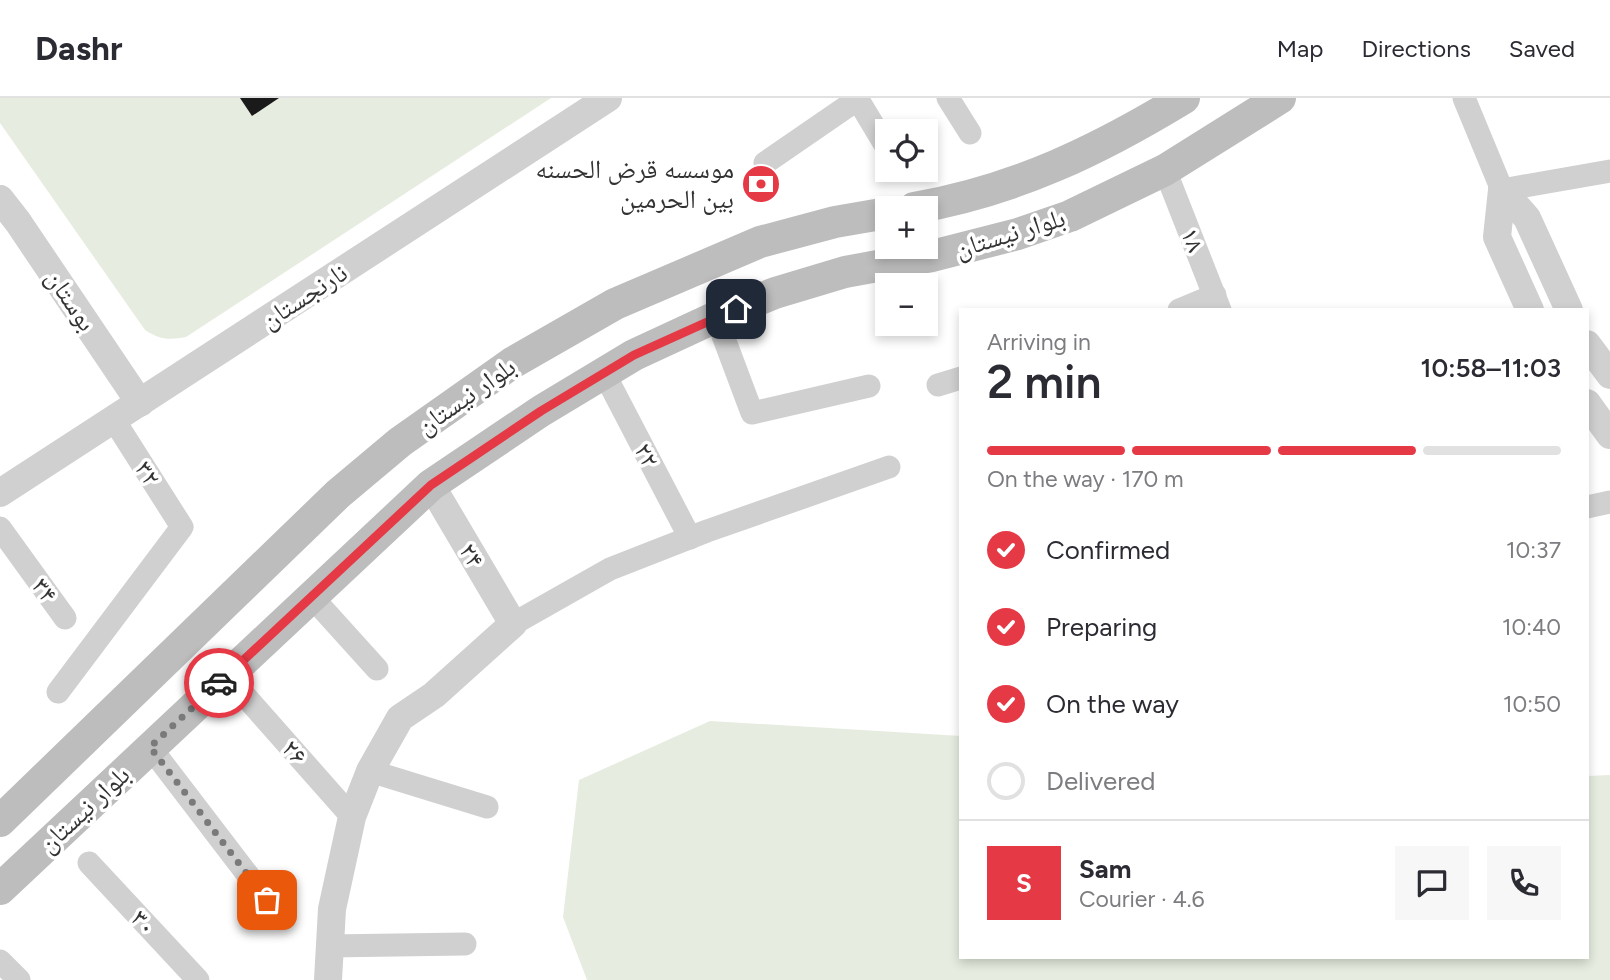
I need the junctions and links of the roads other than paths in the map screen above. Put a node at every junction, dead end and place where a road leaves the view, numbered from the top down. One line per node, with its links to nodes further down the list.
1 (608, 98): 28 (street, نارنجستان)
2 (948, 98): 8 (street)
3 (1184, 98): 14 (main road, بلوار نیستان)
4 (1280, 98): 10 (main road, بلوار نیستان)
5 (1464, 98): 12 (street)
6 (858, 99): 7 (street); 9 (street)
7 (875, 128)
8 (970, 133)
9 (765, 163)
10 (1165, 170): 17 (street, ۱۸); 21 (main road, بلوار نیستان)
11 (1610, 170): 12 (street)
12 (1502, 190): 19 (street); 20 (street)
13 (0, 199): 16 (street, بوستان)
14 (938, 202)
15 (875, 215): 47 (main road, بلوار نیستان)
16 (9, 226): 28 (street, بوستان)
17 (1217, 303): 18 (street)
18 (1190, 308)
19 (1529, 308)
20 (1568, 308)
21 (716, 317): 23 (main road, بلوار نیستان); 27 (street)
22 (1589, 347): 24 (street)
23 (604, 373): 31 (main road, بلوار نیستان); 36 (street, ۲۲)
24 (1610, 375)
25 (959, 379): 26 (street)
26 (938, 385)
27 (869, 386)
28 (140, 403): 29 (street, نارنجستان)
29 (114, 420): 32 (street, نارنجستان); 42 (street, ۳۲)
30 (889, 467): 36 (street)
31 (431, 485): 37 (main road, بلوار نیستان); 39 (street, ۲۴)
32 (2, 487)
33 (1610, 502): 34 (street)
34 (1589, 507)
35 (0, 528): 38 (street, ۳۴)
36 (690, 538): 39 (street)
37 (311, 596): 40 (street); 43 (main road, بلوار نیستان)
38 (65, 618)
39 (513, 624): 44 (street)
40 (377, 668)
41 (238, 688): 46 (street, ۲۶)
42 (58, 692)
43 (150, 747): 49 (main road, بلوار نیستان); 50 (street)
44 (370, 771): 45 (street); 46 (street)
45 (486, 807)
46 (352, 817): 52 (street)
47 (0, 821)
48 (89, 863): 55 (street, ۳۰)
49 (0, 889)
50 (267, 900)
51 (465, 944): 52 (street)
52 (328, 946): 56 (street)
53 (0, 961): 54 (street)
54 (19, 980)
55 (198, 980)
56 (328, 980)

